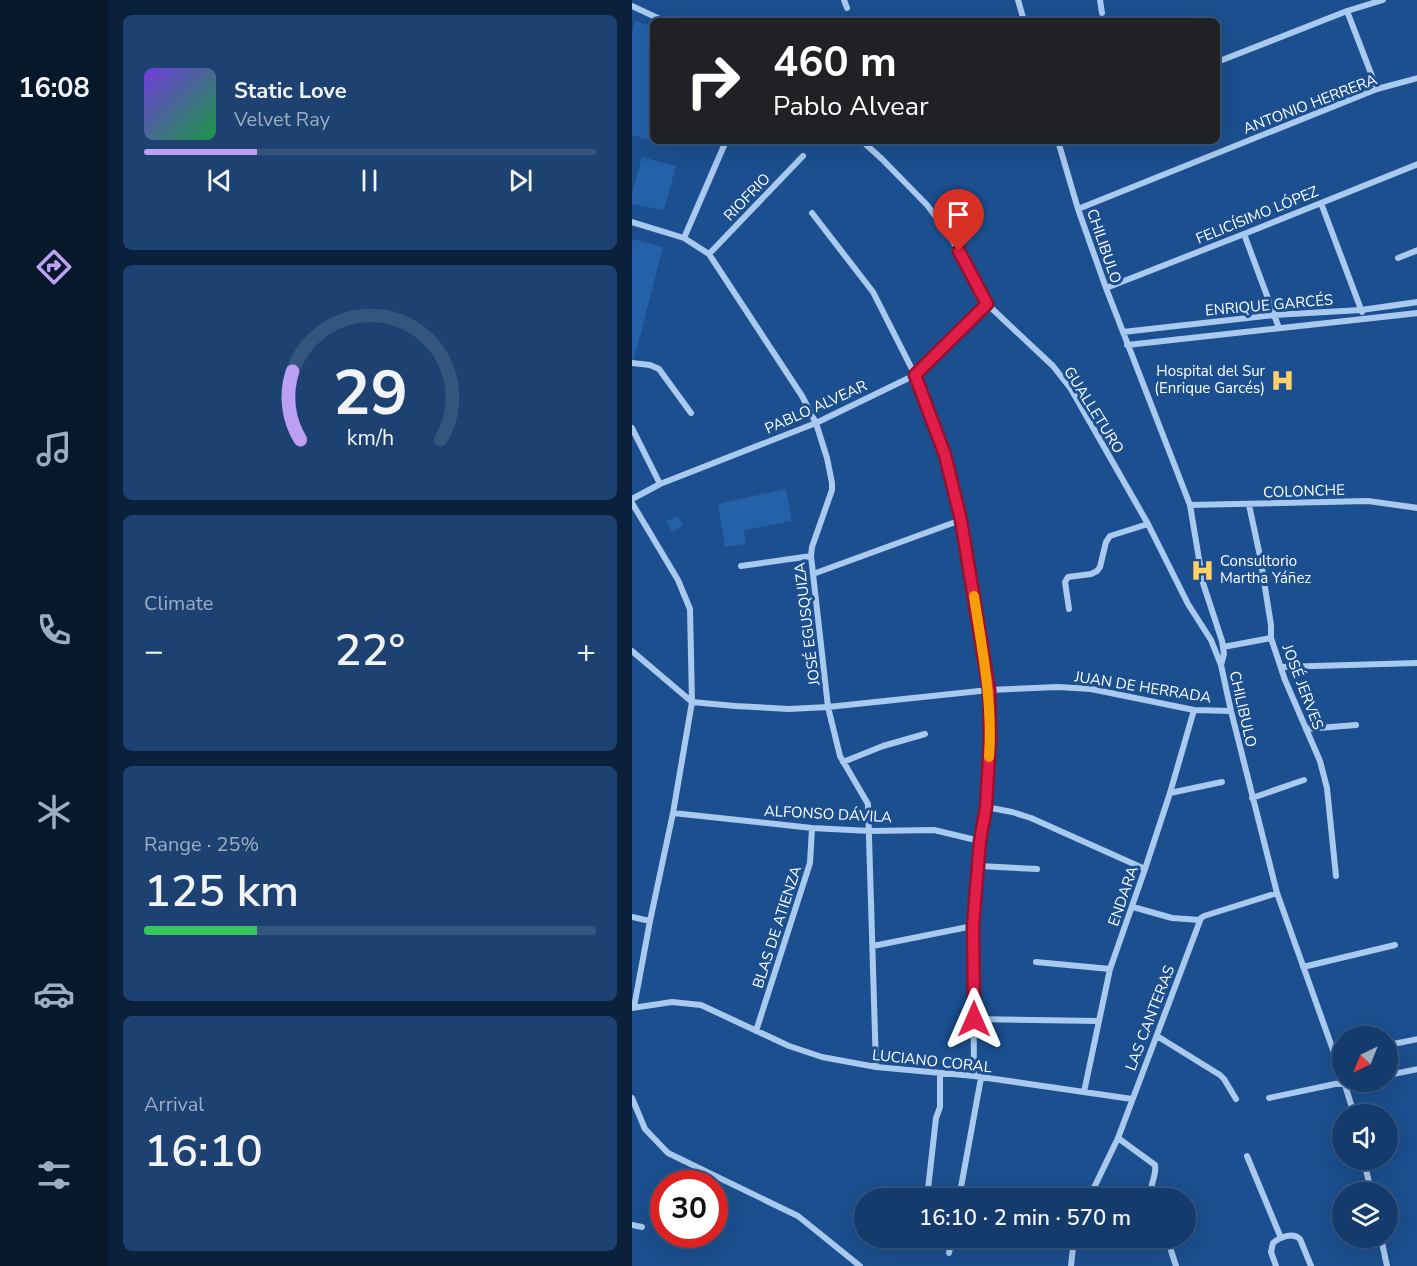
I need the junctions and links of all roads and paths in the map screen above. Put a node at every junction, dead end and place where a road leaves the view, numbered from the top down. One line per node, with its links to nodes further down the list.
1 (844, 0): 6 (street)
2 (1018, 0): 10 (street)
3 (1100, 0): 8 (street)
4 (1382, 0): 7 (street)
5 (632, 6): 9 (street)
6 (847, 8)
7 (1347, 11): 11 (street); 13 (street)
8 (1102, 13)
9 (658, 18)
10 (1023, 18)
11 (1220, 61)
12 (1418, 78): 13 (street, ANTONIO HERRERA)
13 (1378, 89): 20 (street, ANTONIO HERRERA)
14 (725, 144): 24 (street)
15 (865, 144): 30 (street, GUALLETURO)
16 (1059, 144): 20 (street, CHILIBULO)
17 (803, 156): 26 (street, RIOFRIO)
18 (1418, 164): 19 (street, FELICÍSIMO LÓPEZ)
19 (1321, 203): 23 (street, FELICÍSIMO LÓPEZ); 31 (street)
20 (1078, 209): 28 (street, CHILIBULO)
21 (812, 213): 39 (street)
22 (632, 222): 24 (street, JOSÉ EGUSQUIZA)
23 (1244, 234): 28 (street, FELICÍSIMO LÓPEZ); 33 (street)
24 (684, 238): 26 (street, JOSÉ EGUSQUIZA)
25 (1418, 250): 27 (street)
26 (709, 254): 41 (street, JOSÉ EGUSQUIZA)
27 (1398, 258)
28 (1106, 288): 36 (street, CHILIBULO)
29 (1418, 302): 31 (street, ENRIQUE GARCÉS)
30 (987, 304): 39 (street, PABLO ALVEAR); 50 (street, GUALLETURO)
31 (1361, 310): 33 (street, ENRIQUE GARCÉS); 34 (street)
32 (1418, 313): 34 (street, ENRIQUE GARCÉS)
33 (1274, 315): 35 (street); 36 (street, ENRIQUE GARCÉS)
34 (1365, 318): 35 (street, ENRIQUE GARCÉS)
35 (1279, 328): 37 (street, ENRIQUE GARCÉS)
36 (1123, 332): 37 (street, CHILIBULO)
37 (1127, 345): 47 (street, CHILIBULO)
38 (632, 363): 40 (street)
39 (915, 375): 41 (street, PABLO ALVEAR); 49 (street)
40 (691, 413)
41 (816, 423): 43 (street, PABLO ALVEAR); 51 (street, JOSÉ EGUSQUIZA)
42 (632, 428): 43 (street)
43 (660, 484): 44 (street, PABLO ALVEAR)
44 (632, 498)
45 (632, 503): 62 (street)
46 (1250, 505): 47 (street, COLONCHE); 48 (street, COLONCHE); 55 (street, JOSÉ JERVES)
47 (1190, 506): 56 (street, CHILIBULO)
48 (1418, 508)
49 (961, 520): 53 (street); 61 (street)
50 (1148, 524): 54 (street); 59 (street, GUALLETURO)
51 (811, 556): 52 (street); 53 (street, JOSÉ EGUSQUIZA)
52 (740, 566)
53 (813, 574): 63 (street, JOSÉ EGUSQUIZA)
54 (1070, 609)
55 (1271, 638): 56 (street); 60 (street, JOSÉ JERVES)
56 (1223, 647): 59 (street, CHILIBULO)
57 (632, 651): 62 (street)
58 (1418, 663): 60 (street)
59 (1221, 665): 65 (street, CHILIBULO)
60 (1281, 667): 67 (street, JOSÉ JERVES)
61 (989, 690): 63 (street, JUAN DE HERRADA); 64 (street, JUAN DE HERRADA); 74 (street)
62 (692, 702): 63 (street, JUAN DE HERRADA); 75 (street)
63 (828, 707): 69 (street, JOSÉ EGUSQUIZA)
64 (1194, 710): 65 (street, JUAN DE HERRADA); 72 (street, ENDARA)
65 (1231, 711): 73 (street, CHILIBULO)
66 (1356, 725): 67 (street)
67 (1306, 729): 82 (street, JOSÉ JERVES)
68 (925, 734): 69 (street)
69 (843, 762): 77 (street, JOSÉ EGUSQUIZA)
70 (1304, 780): 73 (street)
71 (1222, 782): 72 (street)
72 (1170, 793): 81 (street, ENDARA)
73 (1252, 798): 83 (street, CHILIBULO)
74 (986, 807): 78 (street); 81 (street)
75 (673, 813): 76 (street, ALFONSO DÁVILA); 87 (street)
76 (812, 828): 77 (street, ALFONSO DÁVILA); 97 (street, BLAS DE ATIENZA)
77 (870, 831): 78 (street, ALFONSO DÁVILA); 90 (street, JOSÉ EGUSQUIZA)
78 (980, 841): 79 (street)
79 (979, 866): 80 (street); 88 (street)
80 (1037, 869)
81 (1145, 869): 84 (street, ENDARA)
82 (1336, 876)
83 (1277, 893): 86 (street); 92 (street, CHILIBULO)
84 (1133, 907): 86 (street); 93 (street, ENDARA)
85 (632, 917): 87 (street)
86 (1200, 920): 98 (street, LAS CANTERAS)
87 (650, 921): 94 (street)
88 (973, 926): 90 (street); 95 (street)
89 (1395, 945): 92 (street)
90 (873, 946): 102 (street, JOSÉ EGUSQUIZA)
91 (1036, 962): 93 (street)
92 (1303, 967): 101 (street, CHILIBULO)
93 (1110, 969): 96 (street, ENDARA)
94 (633, 1007): 97 (street, LUCIANO CORAL)
95 (974, 1019): 96 (street); 106 (street)
96 (1098, 1021): 108 (street, ENDARA)
97 (756, 1031): 102 (street, LUCIANO CORAL)
98 (1157, 1036): 111 (street, LAS CANTERAS); 112 (street)
99 (1418, 1039): 100 (street)
100 (1398, 1042)
101 (1332, 1048)
102 (876, 1067): 104 (street, LUCIANO CORAL)
103 (1418, 1069): 105 (street)
104 (940, 1073): 106 (street, LUCIANO CORAL); 115 (street)
105 (1398, 1073)
106 (978, 1077): 108 (street, LUCIANO CORAL); 116 (street)
107 (1332, 1085): 110 (street)
108 (1084, 1092): 111 (street, LUCIANO CORAL)
109 (632, 1098): 127 (street)
110 (1269, 1098)
111 (1132, 1099): 113 (street, LAS CANTERAS)
112 (1236, 1099)
113 (1118, 1138): 117 (street, LAS CANTERAS); 118 (street)
114 (1247, 1156): 121 (street)
115 (928, 1188)
116 (961, 1188)
117 (1094, 1188)
118 (1151, 1188)
119 (632, 1225): 120 (street)
120 (641, 1227)
121 (1281, 1238): 130 (street); 131 (street)
122 (950, 1248): 126 (street)
123 (1073, 1248): 128 (street)
124 (1170, 1248): 129 (street)
125 (1383, 1248): 132 (street)
126 (949, 1253)
127 (860, 1266)
128 (1071, 1266)
129 (1176, 1266)
130 (1276, 1266)
131 (1311, 1266)
132 (1387, 1266)

